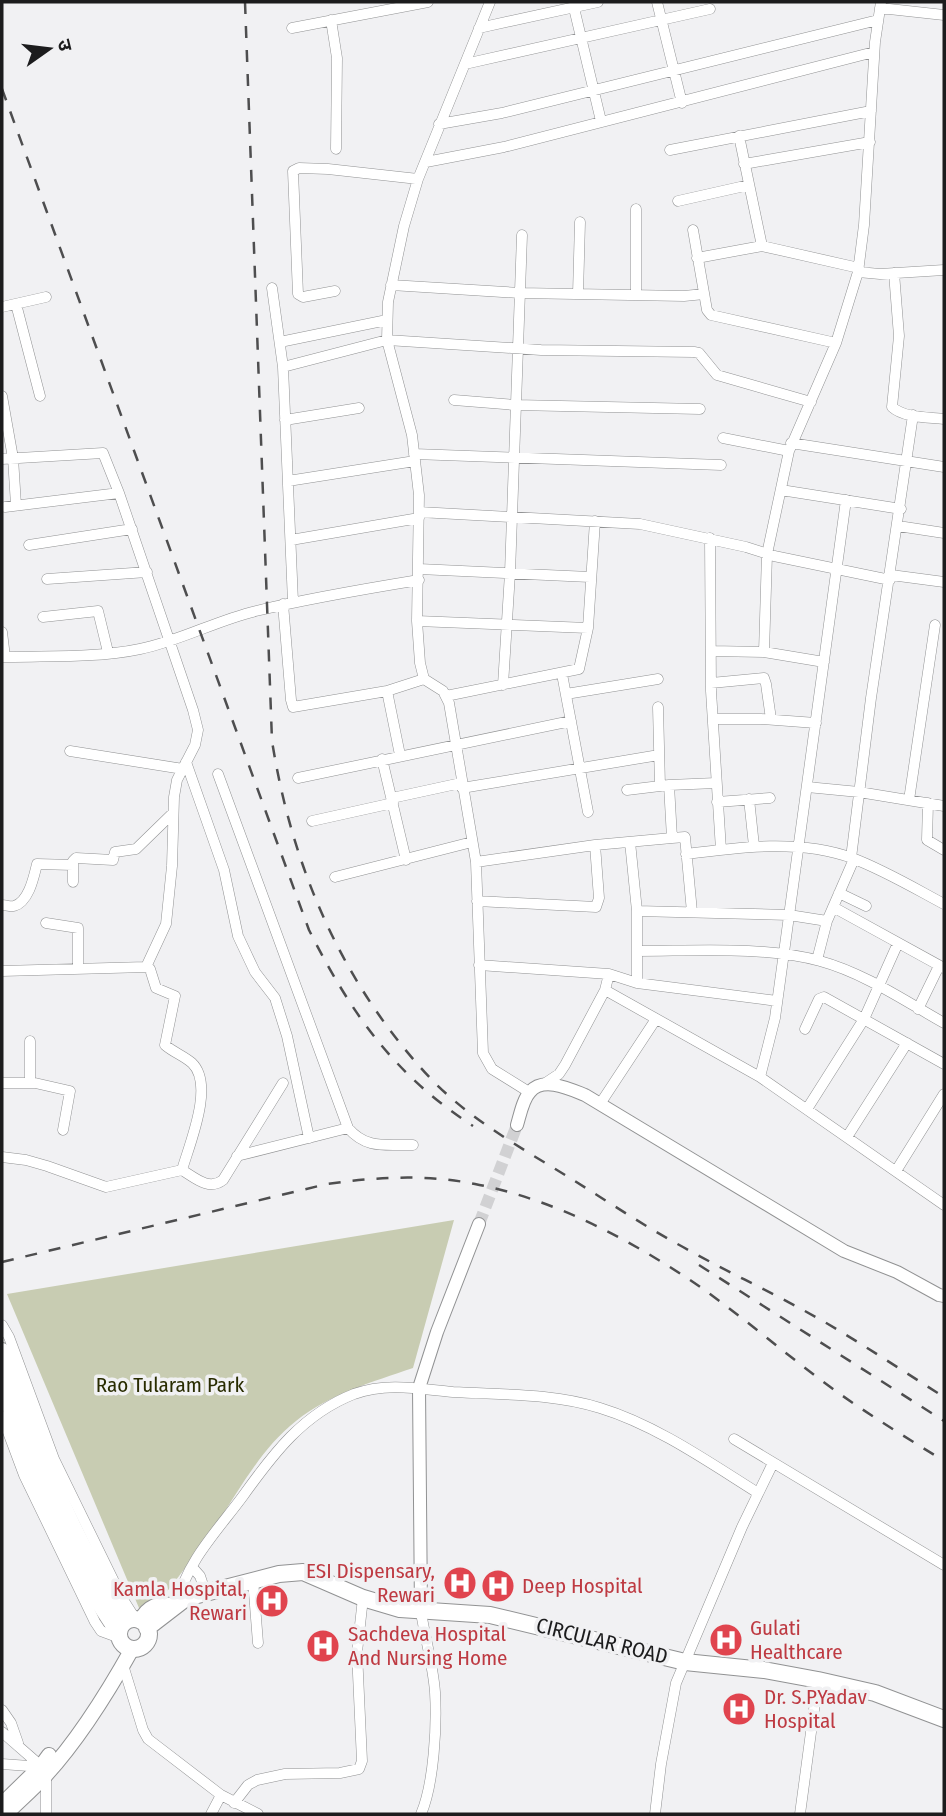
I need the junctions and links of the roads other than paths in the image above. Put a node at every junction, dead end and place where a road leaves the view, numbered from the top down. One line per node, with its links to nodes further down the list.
1 (428, 2): 9 (street)
2 (490, 2): 13 (street)
3 (598, 2): 6 (street)
4 (657, 2): 10 (street)
5 (881, 5): 8 (street); 11 (street)
6 (574, 8): 13 (street); 14 (street)
7 (710, 9): 10 (street)
8 (944, 15)
9 (331, 20): 12 (street); 25 (street)
10 (661, 20): 14 (street); 17 (street)
11 (878, 20): 15 (street); 17 (street)
12 (292, 28)
13 (479, 28): 16 (street)
14 (582, 39): 16 (street); 18 (street)
15 (874, 52): 19 (street); 20 (street)
16 (465, 64): 22 (street)
17 (675, 70): 18 (street); 19 (street)
18 (594, 91): 21 (street); 22 (street)
19 (682, 103): 21 (street)
20 (871, 111): 23 (street); 24 (street)
21 (601, 121): 27 (street)
22 (439, 124): 27 (street)
23 (739, 136): 26 (street); 28 (street)
24 (870, 142): 28 (street); 38 (street)
25 (336, 149)
26 (670, 150)
27 (426, 162): 29 (street)
28 (744, 164): 30 (street)
29 (418, 179): 41 (street); 43 (street)
30 (749, 185): 31 (street); 36 (street)
31 (678, 201)
32 (636, 209): 47 (street)
33 (580, 222): 45 (street)
34 (693, 230): 37 (street)
35 (522, 235): 44 (street)
36 (762, 246): 37 (street); 38 (street)
37 (697, 258): 46 (street)
38 (858, 270): 40 (street); 54 (street)
39 (944, 270): 40 (street)
40 (894, 273): 64 (street)
41 (391, 285): 44 (street); 51 (street)
42 (272, 288): 53 (street)
43 (335, 291)
44 (520, 293): 45 (street); 55 (street)
45 (578, 294): 47 (street)
46 (704, 294): 47 (street); 54 (street)
47 (636, 295)
48 (46, 297): 49 (street)
49 (16, 304): 50 (street); 58 (street)
50 (2, 307)
51 (387, 320): 52 (street); 53 (street)
52 (387, 340): 55 (street); 56 (street); 69 (street)
53 (280, 342): 56 (street)
54 (836, 343): 60 (street)
55 (517, 348): 60 (street); 61 (street)
56 (283, 367): 66 (street)
57 (2, 396): 70 (street)
58 (40, 396)
59 (454, 400): 61 (street)
60 (811, 402): 68 (street)
61 (516, 405): 63 (street); 72 (street)
62 (359, 408): 66 (street)
63 (700, 410)
64 (913, 415): 65 (street); 73 (street)
65 (944, 419)
66 (285, 420): 76 (street)
67 (723, 438): 68 (street)
68 (790, 447): 73 (street); 77 (street)
69 (415, 457): 72 (street); 76 (street); 83 (street)
70 (13, 458): 71 (street); 78 (street); 80 (street)
71 (2, 459)
72 (514, 459): 74 (street); 84 (street)
73 (907, 462): 75 (street); 82 (street)
74 (721, 465)
75 (944, 467)
76 (288, 481): 90 (street)
77 (781, 490): 79 (street); 92 (street)
78 (119, 493): 80 (street); 87 (street)
79 (846, 500): 82 (street); 93 (street)
80 (16, 505): 81 (street)
81 (5, 507)
82 (901, 509): 86 (street)
83 (419, 515): 84 (street); 90 (street); 96 (street)
84 (512, 515): 85 (street); 95 (street)
85 (595, 521): 89 (street); 97 (street)
86 (898, 526): 88 (street); 98 (street)
87 (132, 529): 91 (street); 94 (street)
88 (944, 533)
89 (710, 538): 92 (street); 110 (street)
90 (291, 540): 101 (street)
91 (29, 545)
92 (766, 554): 93 (street); 111 (street)
93 (837, 569): 98 (street); 113 (street)
94 (146, 572): 99 (street); 108 (street)
95 (510, 573): 96 (street); 97 (street); 104 (street)
96 (419, 575): 101 (street); 103 (street)
97 (590, 577): 106 (street)
98 (890, 577): 100 (street); 141 (street)
99 (47, 579)
100 (944, 582)
101 (288, 603): 108 (street); 119 (street)
102 (43, 617): 109 (street)
103 (417, 621): 104 (street); 115 (street)
104 (507, 624): 106 (street); 118 (street)
105 (935, 625): 144 (street)
106 (587, 628): 114 (street)
107 (2, 632): 112 (street)
108 (171, 641): 109 (street); 132 (street)
109 (108, 652): 112 (street)
110 (711, 652): 111 (street); 117 (street)
111 (764, 652): 113 (street)
112 (3, 657)
113 (824, 662): 126 (street)
114 (562, 674): 118 (street); 120 (street)
115 (424, 679): 119 (street); 121 (street)
116 (658, 679): 120 (street)
117 (711, 683): 123 (street); 124 (street)
118 (503, 685): 121 (street)
119 (387, 691): 129 (street)
120 (566, 694): 125 (street)
121 (446, 696): 127 (street)
122 (658, 707): 130 (street)
123 (713, 719): 124 (street); 136 (street)
124 (771, 719): 126 (street)
125 (571, 721): 127 (street); 133 (street)
126 (816, 723): 139 (street)
127 (454, 745): 129 (street); 137 (street)
128 (70, 751): 132 (street)
129 (400, 755): 131 (street)
130 (659, 755): 133 (street); 138 (street)
131 (382, 759): 135 (street); 145 (street)
132 (185, 765): 150 (street); 213 (street)
133 (580, 767): 137 (street); 149 (street)
134 (218, 774): 210 (street)
135 (298, 778)
136 (716, 783): 138 (street); 146 (street)
137 (462, 785): 145 (street); 153 (street)
138 (665, 786): 140 (street); 152 (street)
139 (807, 787): 141 (street); 158 (street)
140 (627, 790)
141 (859, 792): 144 (street); 161 (street)
142 (770, 798): 143 (street)
143 (749, 799): 146 (street); 156 (street)
144 (909, 800): 147 (street)
145 (392, 801): 151 (street); 162 (street)
146 (717, 802): 157 (street)
147 (928, 803): 148 (street); 159 (street)
148 (944, 806)
149 (588, 812)
150 (173, 813): 164 (street); 183 (street)
151 (312, 821)
152 (672, 838): 154 (street); 160 (street)
153 (472, 842): 162 (street); 163 (street)
154 (630, 842): 155 (street); 173 (street)
155 (595, 845): 163 (street); 168 (street)
156 (754, 846): 157 (street); 158 (street)
157 (721, 849): 160 (street)
158 (798, 849): 161 (street); 175 (street)
159 (944, 850)
160 (686, 854): 174 (street)
161 (853, 858): 167 (street); 169 (street)
162 (406, 860): 165 (street)
163 (476, 862): 168 (street)
164 (73, 865): 166 (street); 170 (street)
165 (335, 877)
166 (73, 882)
167 (839, 893): 171 (street); 172 (street)
168 (477, 901): 182 (street)
169 (944, 904)
170 (2, 905)
171 (866, 906)
172 (833, 907): 176 (street); 178 (street)
173 (637, 911): 174 (street); 179 (street)
174 (692, 912): 175 (street)
175 (789, 915): 176 (street); 180 (street)
176 (827, 921): 181 (street)
177 (46, 923): 185 (street)
178 (898, 943): 184 (street); 189 (street)
179 (638, 951): 180 (street); 188 (street)
180 (784, 954): 181 (street); 191 (street)
181 (817, 960): 189 (street)
182 (479, 965): 187 (street); 205 (street)
183 (146, 967): 185 (street); 217 (street)
184 (942, 967): 192 (street)
185 (78, 968): 186 (street)
186 (2, 971)
187 (608, 974): 188 (street); 190 (street)
188 (637, 983): 191 (street)
189 (879, 987): 192 (street); 193 (street)
190 (605, 990): 194 (street); 204 (street)
191 (777, 1001): 200 (street)
192 (918, 1009): 195 (street)
193 (864, 1018): 196 (street); 198 (street); 208 (street)
194 (656, 1019): 200 (street); 207 (street)
195 (944, 1023)
196 (805, 1029)
197 (30, 1041): 202 (street)
198 (907, 1044): 199 (street); 212 (street)
199 (944, 1064)
200 (760, 1077): 208 (street)
201 (2, 1083): 202 (street)
202 (30, 1083): 211 (street)
203 (283, 1083): 215 (street)
204 (544, 1085): 205 (street); 207 (street)
205 (529, 1092): 209 (street)
206 (943, 1099): 218 (street)
207 (600, 1104): 221 (street)
208 (807, 1109): 212 (street)
209 (517, 1125)
210 (348, 1128): 213 (street); 214 (street)
211 (64, 1130)
212 (847, 1136): 218 (street)
213 (309, 1138): 215 (street)
214 (413, 1144)
215 (237, 1156): 217 (street)
216 (2, 1157): 217 (street)
217 (182, 1170)
218 (896, 1171): 219 (street)
219 (944, 1205)
220 (479, 1224): 225 (street)
221 (944, 1296)
222 (2, 1325): 238 (street)
223 (2, 1350): 234 (main road)
224 (2, 1383): 234 (main road)
225 (419, 1388): 229 (street); 231 (street); 237 (street)
226 (2, 1416): 238 (street)
227 (734, 1439): 228 (street)
228 (773, 1463): 229 (street); 230 (street)
229 (758, 1493): 240 (street)
230 (944, 1565)
231 (192, 1567): 233 (street); 236 (street)
232 (253, 1580): 233 (main road, CIRCULAR ROAD); 235 (main road, CIRCULAR ROAD); 239 (street)
233 (205, 1591): 236 (main road, CIRCULAR ROAD)
234 (102, 1595): 238 (main road)
235 (363, 1598): 237 (main road, CIRCULAR ROAD); 250 (street)
236 (175, 1605): 238 (main road, CIRCULAR ROAD)
237 (421, 1612): 240 (main road, CIRCULAR ROAD); 256 (street)
238 (131, 1632): 241 (main road); 248 (main road)
239 (258, 1643)
240 (685, 1662): 242 (main road, CIRCULAR ROAD); 257 (street)
241 (123, 1665): 248 (main road); 249 (street)
242 (818, 1680): 244 (main road, CIRCULAR ROAD); 258 (street)
243 (2, 1710): 246 (street)
244 (944, 1719)
245 (2, 1732): 246 (street)
246 (19, 1745): 248 (street)
247 (2, 1763): 248 (street)
248 (41, 1773): 251 (main road); 252 (main road); 253 (street)
249 (221, 1795): 250 (street); 254 (street)
250 (234, 1803): 255 (street)
251 (2, 1804)
252 (6, 1814)
253 (46, 1814)
254 (211, 1814)
255 (258, 1814)
256 (421, 1814)
257 (655, 1814)
258 (800, 1814)

